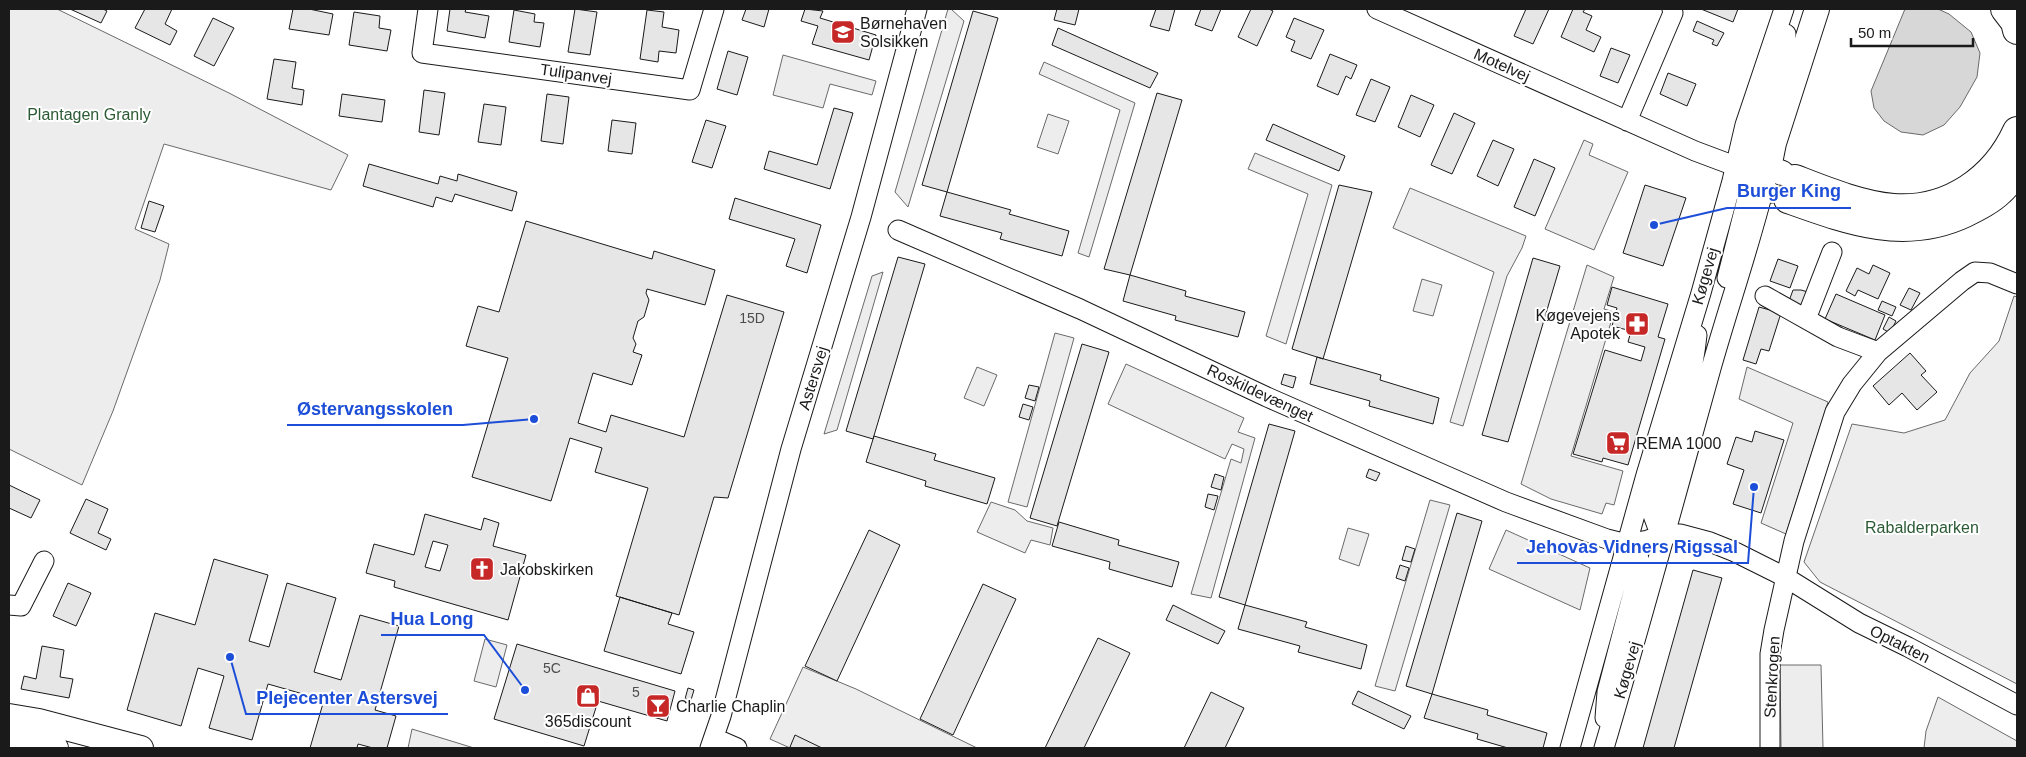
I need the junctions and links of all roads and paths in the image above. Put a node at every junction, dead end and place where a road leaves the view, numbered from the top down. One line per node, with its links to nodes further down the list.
1 (428, 9): 2 (street, Tulipanvej)
2 (714, 9)
3 (917, 9): 30 (street, Astersvej)
4 (1376, 9): 10 (street, Motelvej)
5 (1672, 9): 10 (street)
6 (1785, 9): 13 (street)
7 (1817, 9): 13 (main road, Køgevej)
8 (2005, 9): 9 (highway)
9 (2017, 30)
10 (1627, 121): 13 (street, Motelvej)
11 (2017, 131): 13 (highway)
12 (2017, 170): 13 (highway)
13 (1768, 178): 17 (street, Køgevej); 20 (street, Køgevej); 20 (street)
14 (898, 230): 23 (street, Roskildevænget)
15 (1832, 252): 19 (street)
16 (2017, 284): 21 (street)
17 (1701, 293): 22 (street); 23 (street, Køgevej)
18 (1765, 296): 19 (street)
19 (1806, 319): 21 (street)
20 (1720, 337): 22 (street, Køgevej)
21 (1878, 352): 25 (street)
22 (1665, 534): 23 (street); 25 (street, Optakten); 35 (street, Køgevej)
23 (1628, 544): 34 (street, Køgevej); 35 (street)
24 (44, 562): 26 (street)
25 (1786, 577): 27 (street, Optakten); 36 (street, Stenkrogen)
26 (9, 605)
27 (2017, 705)
28 (9, 716): 32 (main road)
29 (9, 738): 31 (main road)
30 (712, 743): 33 (street)
31 (56, 748)
32 (141, 748)
33 (737, 748)
34 (1570, 748)
35 (1603, 748)
36 (1770, 748)

